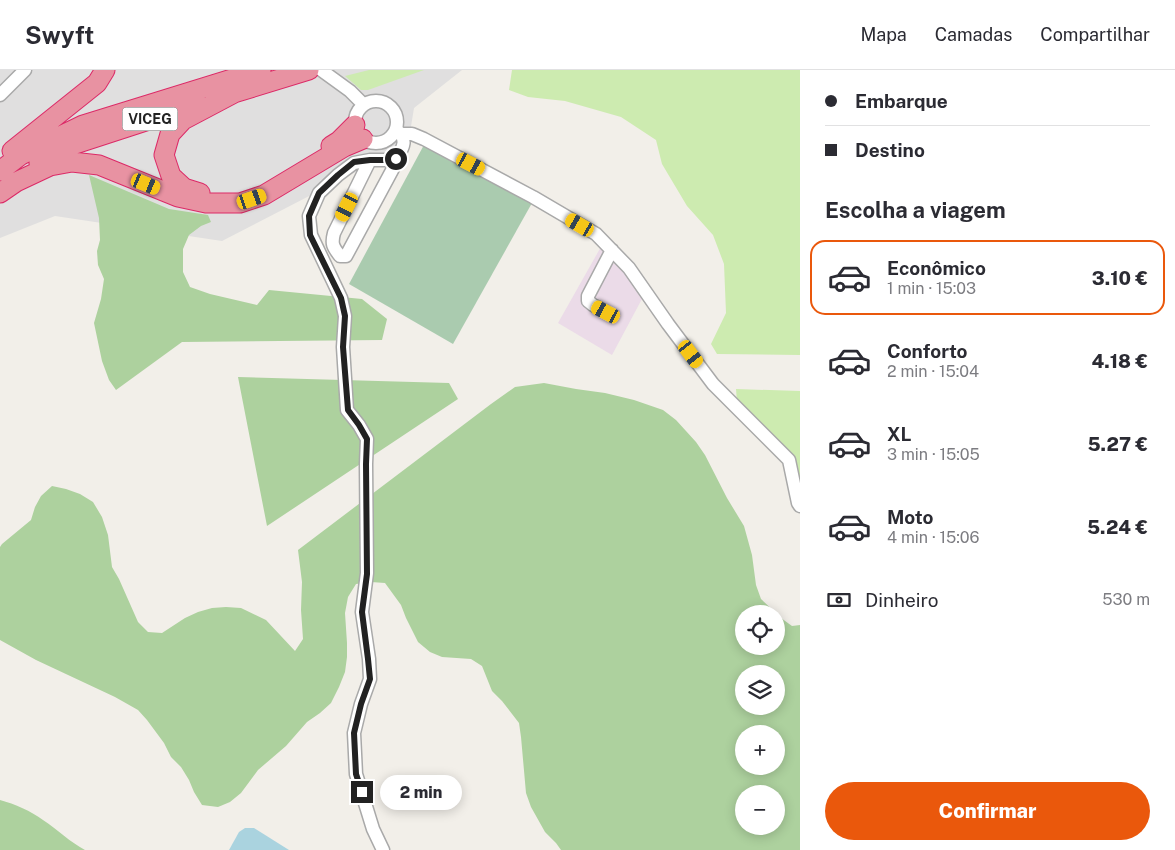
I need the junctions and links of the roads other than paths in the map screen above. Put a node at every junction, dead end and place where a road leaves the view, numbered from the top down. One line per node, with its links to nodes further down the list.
1 (25, 70): 7 (street)
2 (105, 70): 13 (highway)
3 (261, 70): 14 (highway, VICEG)
4 (308, 70): 6 (highway, VICEG)
5 (321, 70): 8 (street)
6 (236, 92): 9 (highway); 15 (highway, VICEG)
7 (0, 95)
8 (363, 104): 9 (street); 10 (street)
9 (359, 132): 10 (street); 16 (highway)
10 (399, 132): 11 (street); 19 (street)
11 (396, 159): 12 (street); 18 (street)
12 (370, 160): 17 (street); 22 (street)
13 (0, 161)
14 (0, 171)
15 (0, 187)
16 (0, 193)
17 (354, 194): 18 (street); 18 (street)
18 (373, 205)
19 (612, 250): 20 (street); 21 (street)
20 (606, 312)
21 (800, 506)
22 (383, 850)

